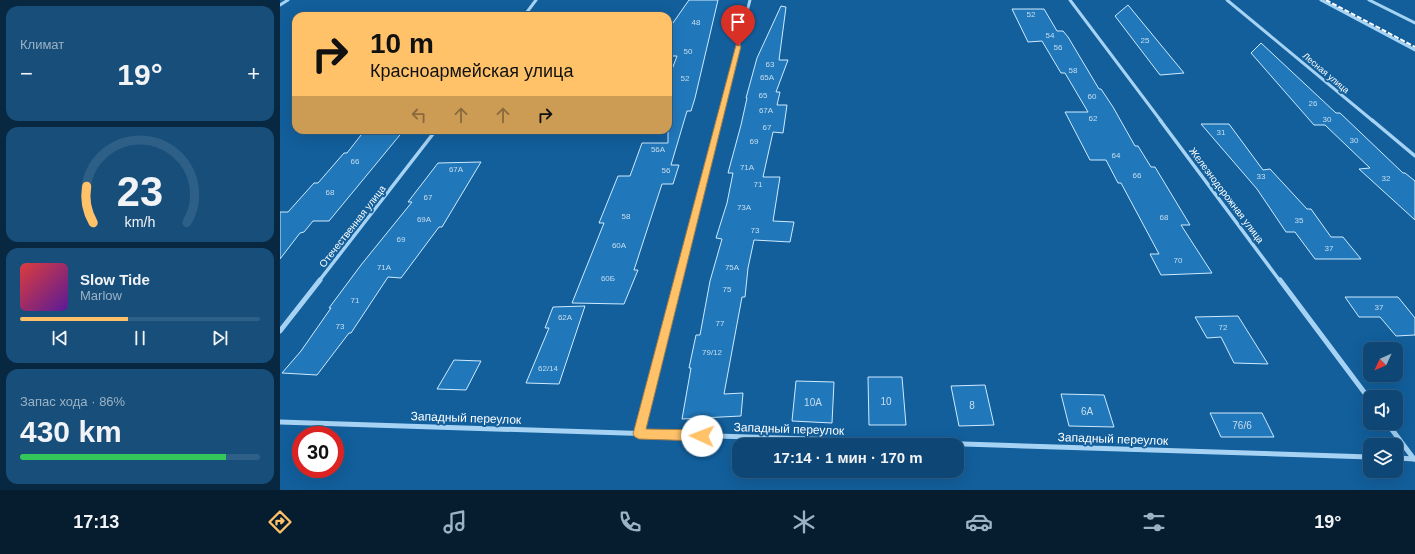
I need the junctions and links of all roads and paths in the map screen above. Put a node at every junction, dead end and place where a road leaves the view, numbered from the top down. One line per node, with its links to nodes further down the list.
1 (288, 0): 8 (street)
2 (536, 0): 9 (street)
3 (750, 0): 18 (street)
4 (1070, 0): 15 (street, Железнодорожная улица)
5 (1227, 0): 13 (street, Лесная улица)
6 (1321, 0): 11 (street)
7 (1369, 0): 10 (street)
8 (280, 5)
9 (527, 12)
10 (1415, 23)
11 (1415, 50)
12 (433, 134): 14 (street, Отечественная улица)
13 (1415, 156)
14 (280, 331)
15 (1363, 391)
16 (280, 422): 18 (street, Западный переулок)
17 (1392, 430): 21 (street)
18 (639, 434): 19 (street, Западный переулок)
19 (1363, 457)
20 (1403, 458): 21 (street)
21 (1414, 459)

